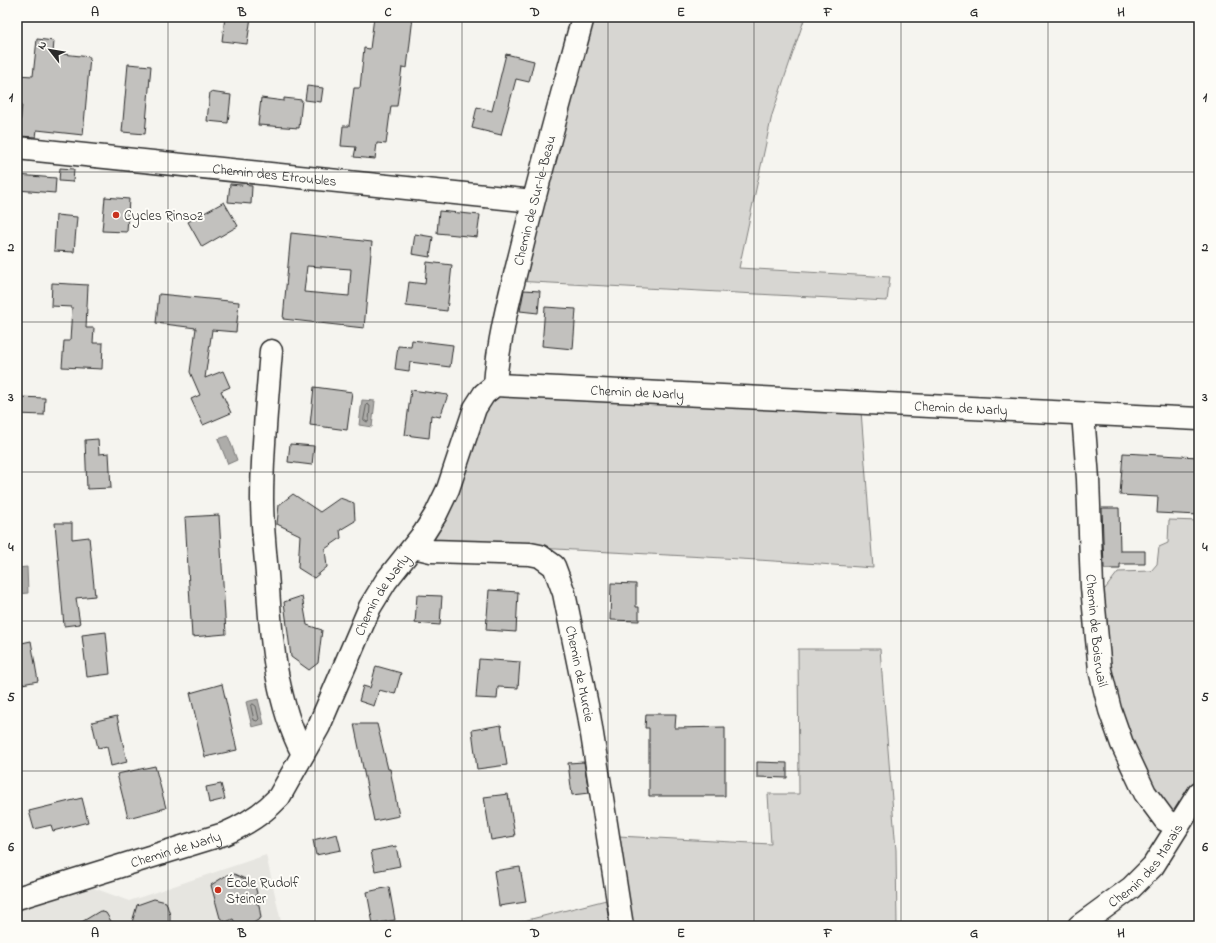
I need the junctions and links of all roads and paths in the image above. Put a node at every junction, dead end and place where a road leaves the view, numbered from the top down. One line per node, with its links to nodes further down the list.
1 (583, 17): 3 (street, Chemin de Sur-le-Beau)
2 (17, 148): 3 (street, Chemin des Etroubles)
3 (533, 201): 5 (street, Chemin de Sur-le-Beau)
4 (271, 351): 9 (street)
5 (495, 385): 6 (street, Chemin de Narly); 8 (street, Chemin de Narly)
6 (1083, 414): 7 (street, Chemin de Narly); 11 (street, Chemin de Boisruail)
7 (1199, 419)
8 (414, 547): 9 (street, Chemin de Narly); 13 (street, Chemin de Murcie)
9 (303, 754): 12 (street, Chemin de Narly)
10 (1199, 793): 11 (street, Chemin des Marais)
11 (1177, 826): 14 (street, Chemin des Marais)
12 (17, 898)
13 (622, 926)
14 (1079, 926)

